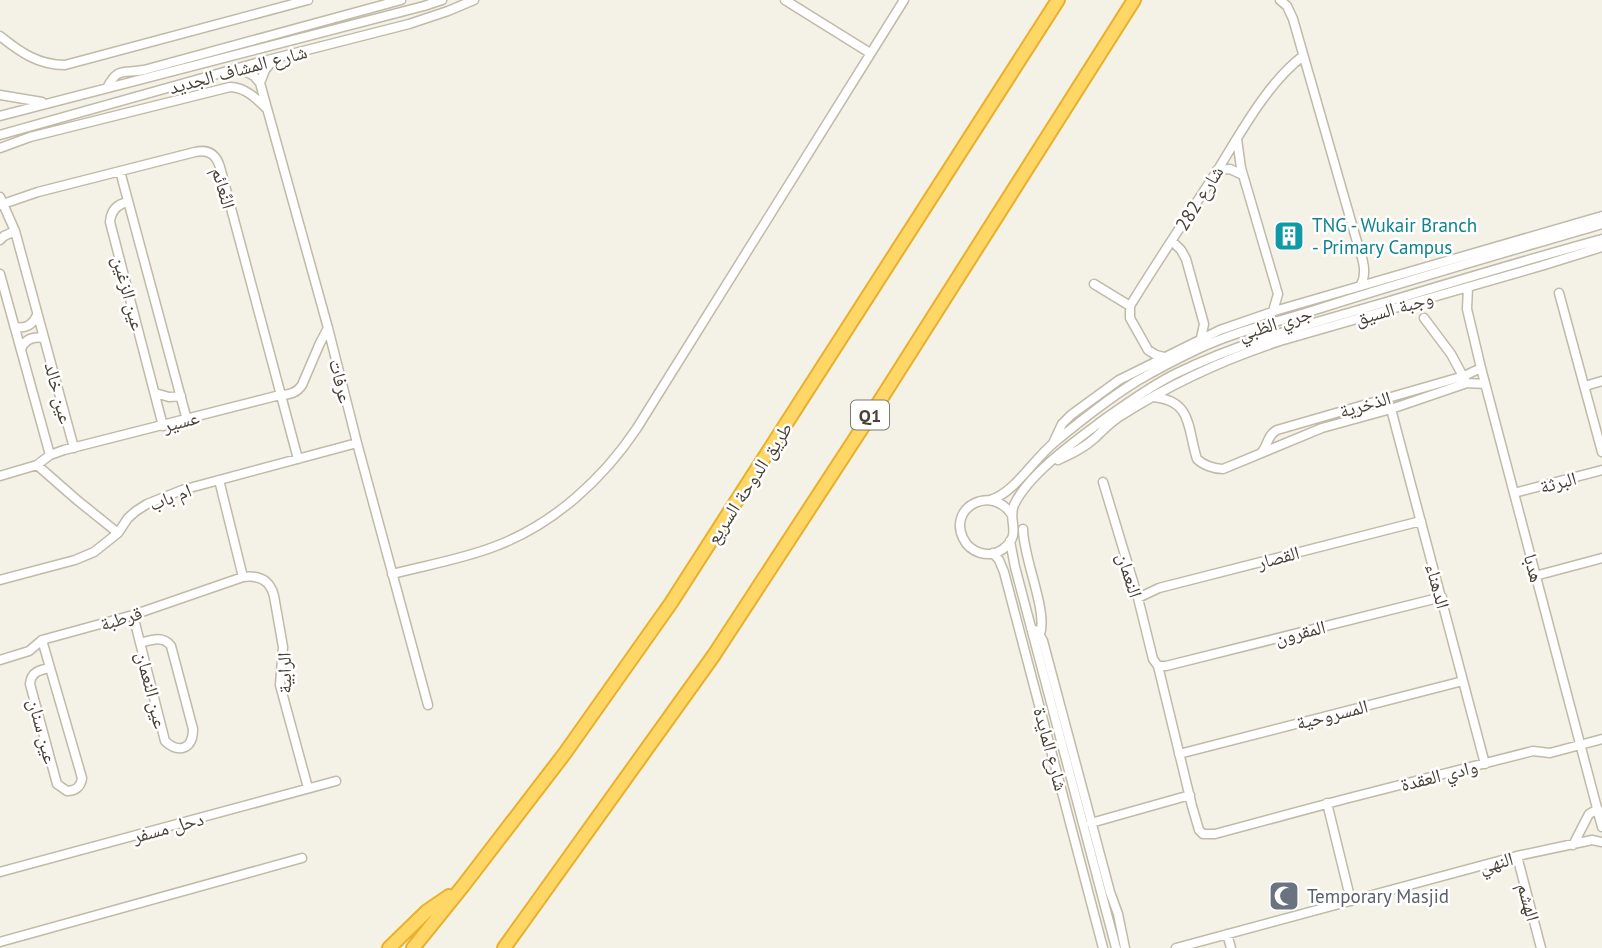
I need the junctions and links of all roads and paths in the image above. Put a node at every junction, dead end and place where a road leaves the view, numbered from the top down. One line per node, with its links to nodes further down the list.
1 (308, 0): 10 (street)
2 (401, 0): 18 (street)
3 (442, 0): 11 (street, شارع المشاف الجديد)
4 (474, 0): 14 (street, شارع المشاف الجديد)
5 (785, 0): 12 (street)
6 (904, 0): 12 (street)
7 (1058, 0): 146 (highway, طريق الدوحة السريع)
8 (1134, 0): 154 (highway, Q1)
9 (1280, 0): 13 (street)
10 (0, 36)
11 (309, 36): 15 (street); 18 (street, شارع المشاف الجديد)
12 (870, 53): 113 (street)
13 (1303, 56): 26 (street, شارع 282); 42 (street)
14 (278, 57): 15 (street, شارع المشاف الجديد); 17 (street)
15 (256, 63): 16 (street, شارع المشاف الجديد)
16 (239, 68): 17 (street); 20 (street, شارع المشاف الجديد)
17 (260, 83): 22 (street, عرفات)
18 (107, 88): 21 (street, شارع المشاف الجديد)
19 (0, 95): 21 (street)
20 (120, 101): 24 (street); 25 (street, شارع المشاف الجديد)
21 (48, 103): 23 (street, شارع المشاف الجديد)
22 (267, 109): 24 (street, شارع المشاف الجديد); 64 (street, عرفات)
23 (1, 114): 25 (street)
24 (123, 114): 27 (street, شارع المشاف الجديد)
25 (4, 134)
26 (1237, 139): 28 (street, شارع 282); 30 (street)
27 (0, 148)
28 (1217, 170): 30 (street); 38 (street, شارع 282)
29 (120, 171): 31 (street, النًعائم); 32 (street, عين الزغين); 81 (street, النًعائم)
30 (1242, 175): 52 (street)
31 (1, 202): 35 (street, عين خالد)
32 (128, 202): 80 (street, عين الزغين); 82 (street, عين الزغين)
33 (1602, 216): 44 (street)
34 (1602, 224): 46 (street, جري الظبي)
35 (15, 231): 37 (street); 59 (street, عين خالد)
36 (1602, 239): 40 (street, جري الظبي)
37 (0, 240)
38 (1172, 241): 54 (street, شارع 282); 62 (street)
39 (1602, 247): 41 (street, وجبة السيق)
40 (1553, 253): 41 (street); 55 (street, جري الظبي)
41 (1541, 266): 49 (street, وجبة السيق)
42 (1365, 270): 45 (street); 48 (street)
43 (0, 274): 63 (street, عين خالد)
44 (1389, 278): 45 (street); 46 (street)
45 (1379, 281): 48 (street)
46 (1411, 282): 66 (street, جري الظبي)
47 (1094, 284): 54 (street)
48 (1360, 286): 53 (street)
49 (1468, 287): 50 (street, وجبة السيق); 56 (street, هدبا)
50 (1449, 292): 56 (street); 58 (street, وجبة السيق)
51 (1559, 293): 79 (street)
52 (1278, 294): 53 (street); 57 (street)
53 (1294, 305): 57 (street)
54 (1130, 306): 70 (street)
55 (1366, 308): 58 (street); 71 (street, جري الظبي)
56 (1467, 309): 75 (street, هدبا)
57 (1273, 312): 60 (street)
58 (1381, 313): 73 (street, وجبة السيق)
59 (37, 315): 63 (street); 67 (street, عين خالد)
60 (1257, 316): 65 (street); 66 (street)
61 (1423, 318): 76 (street)
62 (1204, 324): 65 (street); 68 (street)
63 (15, 327): 69 (street, عين خالد)
64 (328, 328): 81 (street, عسير); 91 (street, عرفات)
65 (1220, 330): 68 (street)
66 (1243, 332): 92 (street, جري الظبي)
67 (44, 338): 69 (street, عين خالد); 93 (street, عين خالد)
68 (1201, 338): 72 (street)
69 (20, 349): 96 (street, عين خالد)
70 (1148, 350): 72 (street); 74 (street)
71 (1226, 352): 73 (street); 99 (street, جري الظبي)
72 (1165, 357): 74 (street)
73 (1215, 366): 83 (street, وجبة السيق)
74 (1146, 367): 92 (street)
75 (1480, 368): 76 (street, الذخرية); 78 (street, هدبا)
76 (1465, 379): 78 (street, الذخرية); 84 (street, الذخرية); 85 (street, الذخرية)
77 (1602, 382): 79 (street)
78 (1485, 384): 104 (street, هدبا)
79 (1585, 386): 94 (street)
80 (155, 393): 82 (street); 89 (street, عين الزغين)
81 (280, 395): 87 (street, عسير); 97 (street, النًعائم)
82 (181, 396): 87 (street, عين الزغين)
83 (1152, 397): 95 (street, الذخرية); 99 (street, وجبة السيق)
84 (1376, 401): 86 (street); 88 (street, الذخرية)
85 (1391, 409): 86 (street, الذخرية); 107 (street, الدهناء)
86 (1379, 412): 90 (street, الذخرية)
87 (187, 420): 89 (street, عسير)
88 (1297, 424): 90 (street); 95 (street, الذخرية)
89 (163, 426): 93 (street, عسير)
90 (1301, 437): 95 (street, الذخرية)
91 (357, 443): 97 (street, ام باب); 113 (street, عرفات)
92 (1053, 443): 105 (street, جري الظبي)
93 (74, 448): 96 (street, عسير)
94 (1602, 452)
95 (1261, 453)
96 (50, 455): 98 (street, عسير)
97 (298, 459): 102 (street, ام باب)
98 (37, 465): 101 (street, عسير); 109 (street)
99 (1046, 467): 106 (street, جري الظبي)
100 (1602, 470): 104 (street, البرثة)
101 (0, 476)
102 (219, 480): 109 (street, ام باب); 115 (street)
103 (1102, 482): 118 (street, النعمان)
104 (1514, 493): 114 (street, هدبا)
105 (990, 500): 106 (street); 111 (street)
106 (1012, 515): 110 (street)
107 (1421, 521): 117 (street, الدهناء); 118 (street, القصار)
108 (1023, 529): 121 (street, شارع المايدة)
109 (118, 533): 116 (street, ام باب)
110 (1010, 541): 111 (street); 120 (street, شارع المايدة)
111 (993, 554): 155 (street, شارع المايدة)
112 (1602, 558): 114 (street)
113 (392, 574): 128 (street, عرفات)
114 (1535, 576): 130 (street, هدبا)
115 (243, 577): 119 (street, قرطبة); 134 (street, الرابية)
116 (0, 580)
117 (1442, 597): 125 (street, المقرون); 127 (street, الدهناء)
118 (1138, 598): 125 (street, النعمان)
119 (133, 615): 122 (street, قرطبة); 123 (street, عين النعمان)
120 (1031, 628): 121 (street); 148 (street, شارع المايدة)
121 (1040, 634): 138 (street, شارع المايدة)
122 (42, 640): 124 (street, قرطبة); 126 (street, عين سنان)
123 (140, 643): 123 (street, عين النعمان)
124 (0, 660)
125 (1157, 666): 131 (street, النعمان)
126 (50, 667): 126 (street, عين سنان)
127 (1464, 681): 131 (street, المسروحية); 132 (street, الدهناء)
128 (428, 705)
129 (1602, 739): 130 (street, وادي العقدة)
130 (1581, 744): 132 (street, وادي العقدة); 137 (street, هدبا)
131 (1179, 754): 135 (street, النعمان)
132 (1485, 764): 136 (street, وادي العقدة)
133 (336, 781): 134 (street, دحل مسفر)
134 (308, 788): 145 (street, دحل مسفر)
135 (1190, 795): 136 (street, وادي العقدة); 138 (street)
136 (1327, 803): 147 (street)
137 (1598, 809): 139 (street, هدبا); 142 (street)
138 (1091, 822): 149 (street, شارع المايدة)
139 (1602, 827): 140 (street)
140 (1592, 840): 141 (street, النهي); 142 (street, النهي)
141 (1602, 842)
142 (1573, 845): 143 (street, النهي)
143 (1517, 856): 147 (street, النهي); 160 (street, الهشم)
144 (302, 858): 151 (street)
145 (0, 872)
146 (463, 886): 152 (highway); 153 (highway, طريق الدوحة السريع)
147 (1351, 901): 150 (street, النهي)
148 (1107, 915): 149 (street); 156 (street, شارع المايدة)
149 (1119, 926): 157 (street, شارع المايدة)
150 (1227, 934): 158 (street, النهي); 159 (street)
151 (0, 942)
152 (388, 948)
153 (413, 948)
154 (504, 948)
155 (1103, 948)
156 (1116, 948)
157 (1125, 948)
158 (1176, 948)
159 (1231, 948)
160 (1540, 948)

